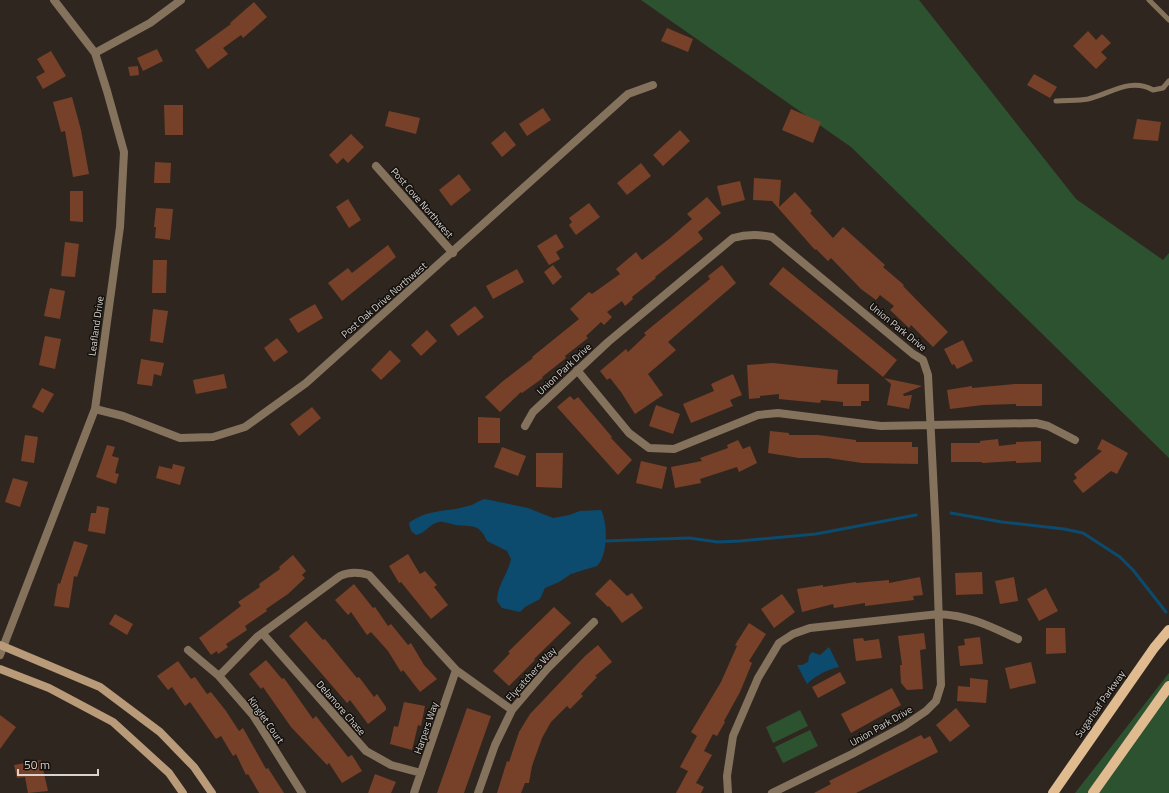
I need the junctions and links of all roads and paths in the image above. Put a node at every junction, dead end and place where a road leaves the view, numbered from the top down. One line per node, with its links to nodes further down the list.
1 (54, 0): 5 (street, Leafland Drive)
2 (181, 0): 5 (street)
3 (1149, 0): 4 (lane)
4 (1169, 20)
5 (95, 53): 12 (street, Leafland Drive)
6 (1169, 81): 8 (lane)
7 (653, 85): 10 (street, Post Oak Drive Northwest)
8 (1056, 101)
9 (376, 166): 10 (street, Post Cove Northwest)
10 (453, 253): 12 (street, Post Oak Drive Northwest)
11 (577, 370): 13 (street); 13 (street, Union Park Drive); 14 (street, Union Park Drive)
12 (95, 409): 21 (street, Leafland Drive)
13 (931, 425): 15 (street); 16 (street, Union Park Drive)
14 (525, 426)
15 (1075, 440)
16 (939, 614): 20 (street); 35 (street); 37 (street, Union Park Drive)
17 (594, 622): 28 (street, Flycatchers Way)
18 (1169, 630): 38 (main road, Sugarloaf Parkway)
19 (263, 634): 25 (street); 26 (street); 29 (street, Delamore Chase)
20 (1018, 639)
21 (2, 646): 23 (street, Leafland Drive); 31 (main road)
22 (188, 650): 26 (street, Kinglet Court)
23 (0, 655)
24 (0, 669): 30 (main road)
25 (456, 670): 28 (street); 29 (street, Harpers Way)
26 (219, 676): 32 (street, Kinglet Court)
27 (1169, 686): 39 (main road)
28 (512, 710): 34 (street, Flycatchers Way)
29 (421, 773): 33 (street, Harpers Way)
30 (182, 793)
31 (212, 793)
32 (302, 793)
33 (414, 793)
34 (478, 793)
35 (729, 793): 36 (street)
36 (734, 793)
37 (772, 793)
38 (1053, 793)
39 (1093, 793)

